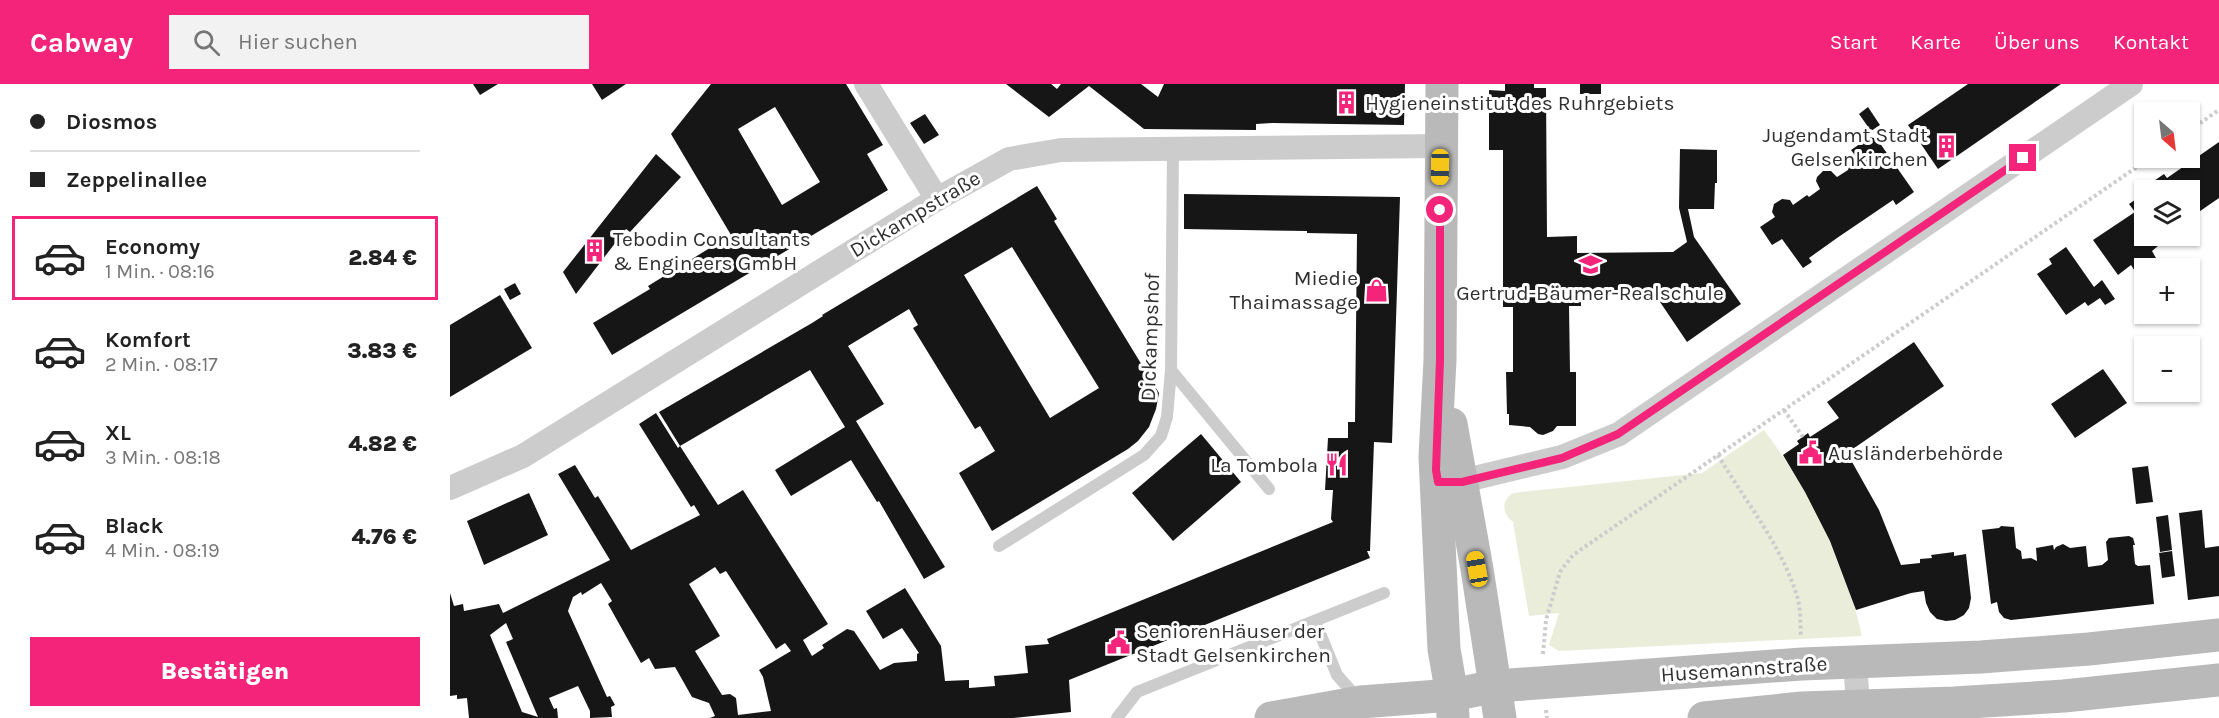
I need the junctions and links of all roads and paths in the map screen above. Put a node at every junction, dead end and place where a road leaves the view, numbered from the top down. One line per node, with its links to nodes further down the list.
1 (866, 84): 9 (street)
2 (1442, 84): 6 (main road)
3 (2131, 84): 14 (street)
4 (2219, 110): 5 (path)
5 (2200, 123)
6 (1441, 146): 7 (street, Dickampstraße); 14 (main road)
7 (1173, 148): 9 (street, Dickampstraße); 10 (lane, Dickampshof)
8 (2135, 168): 11 (path)
9 (937, 199): 15 (street, Dickampstraße)
10 (1172, 370): 16 (lane); 17 (lane, Dickampshof)
11 (1784, 410): 12 (path); 13 (path)
12 (1803, 437)
13 (1719, 455): 21 (path); 22 (path)
14 (1450, 482): 25 (main road); 27 (main road)
15 (450, 488)
16 (1269, 489)
17 (999, 546)
18 (1384, 593): 19 (lane)
19 (1315, 621): 26 (lane); 29 (lane)
20 (2219, 634): 23 (main road, Husemannstraße)
21 (1801, 638)
22 (1543, 657)
23 (1855, 662): 25 (main road, Husemannstraße); 28 (street)
24 (2219, 680): 28 (main road, Husemannstraße)
25 (1496, 686): 27 (main road, Husemannstraße); 31 (main road)
26 (1361, 702): 27 (main road, Husemannstraße); 30 (main road, Husemannstraße)
27 (1453, 706)
28 (1857, 712): 32 (main road, Husemannstraße)
29 (1117, 718)
30 (1271, 718)
31 (1500, 718)
32 (1704, 718)

